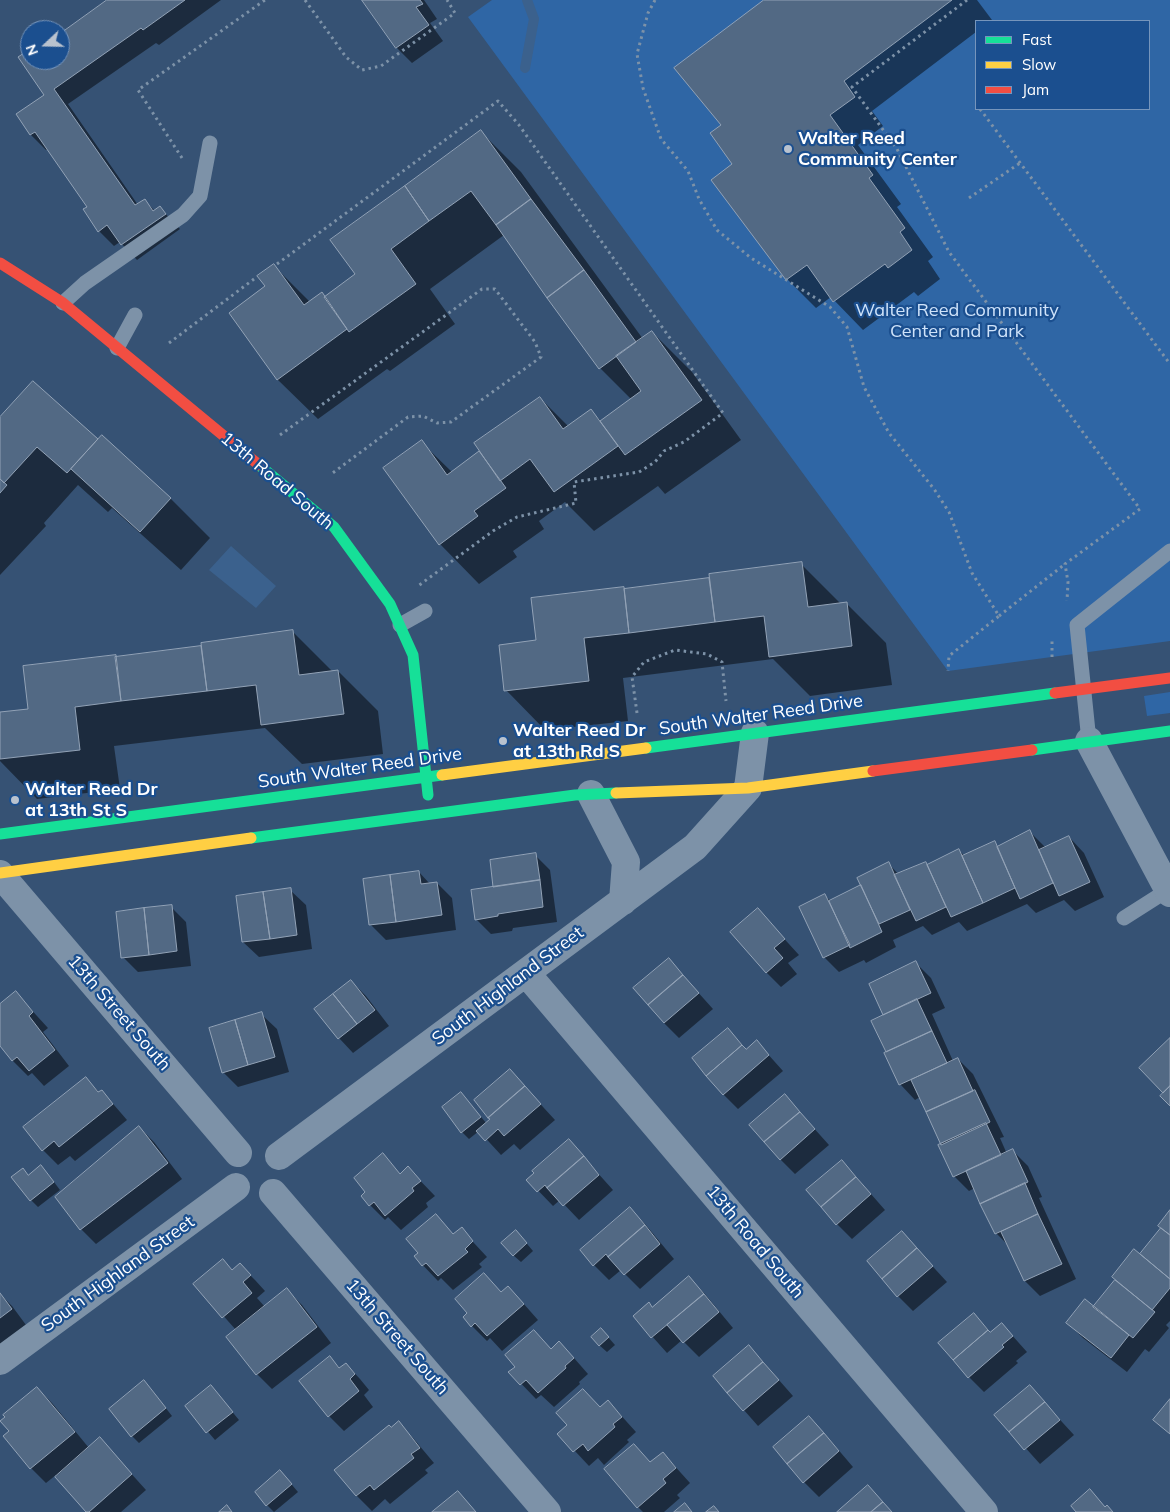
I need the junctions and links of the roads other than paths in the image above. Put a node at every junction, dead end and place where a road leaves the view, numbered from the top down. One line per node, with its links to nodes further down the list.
1 (210, 143): 3 (lane)
2 (0, 263): 3 (main road, 13th Road South)
3 (63, 303): 5 (main road, 13th Road South)
4 (135, 316): 5 (lane)
5 (118, 348): 8 (main road, 13th Road South)
6 (1170, 551): 10 (lane)
7 (425, 611): 8 (lane)
8 (400, 625): 14 (main road, 13th Road South)
9 (1170, 678): 10 (main road, South Walter Reed Drive)
10 (1084, 690): 12 (main road, South Walter Reed Drive); 13 (lane)
11 (1170, 731): 13 (main road)
12 (755, 733): 14 (main road, South Walter Reed Drive); 15 (street)
13 (1089, 741): 15 (main road); 20 (street)
14 (426, 777): 17 (main road, 13th Road South); 18 (main road, South Walter Reed Drive)
15 (748, 788): 16 (main road); 21 (street, South Highland Street)
16 (591, 794): 17 (main road); 21 (street)
17 (430, 813): 19 (main road)
18 (0, 834)
19 (0, 874): 24 (street, 13th Street South)
20 (1169, 892): 22 (lane)
21 (623, 901): 23 (street, South Highland Street)
22 (1124, 918)
23 (526, 973): 25 (street, South Highland Street); 30 (street, 13th Road South)
24 (238, 1153): 25 (street); 26 (street)
25 (279, 1156): 27 (street)
26 (236, 1187): 27 (street); 28 (street, South Highland Street)
27 (273, 1193): 29 (street, 13th Street South)
28 (0, 1361)
29 (547, 1512)
30 (984, 1512)

